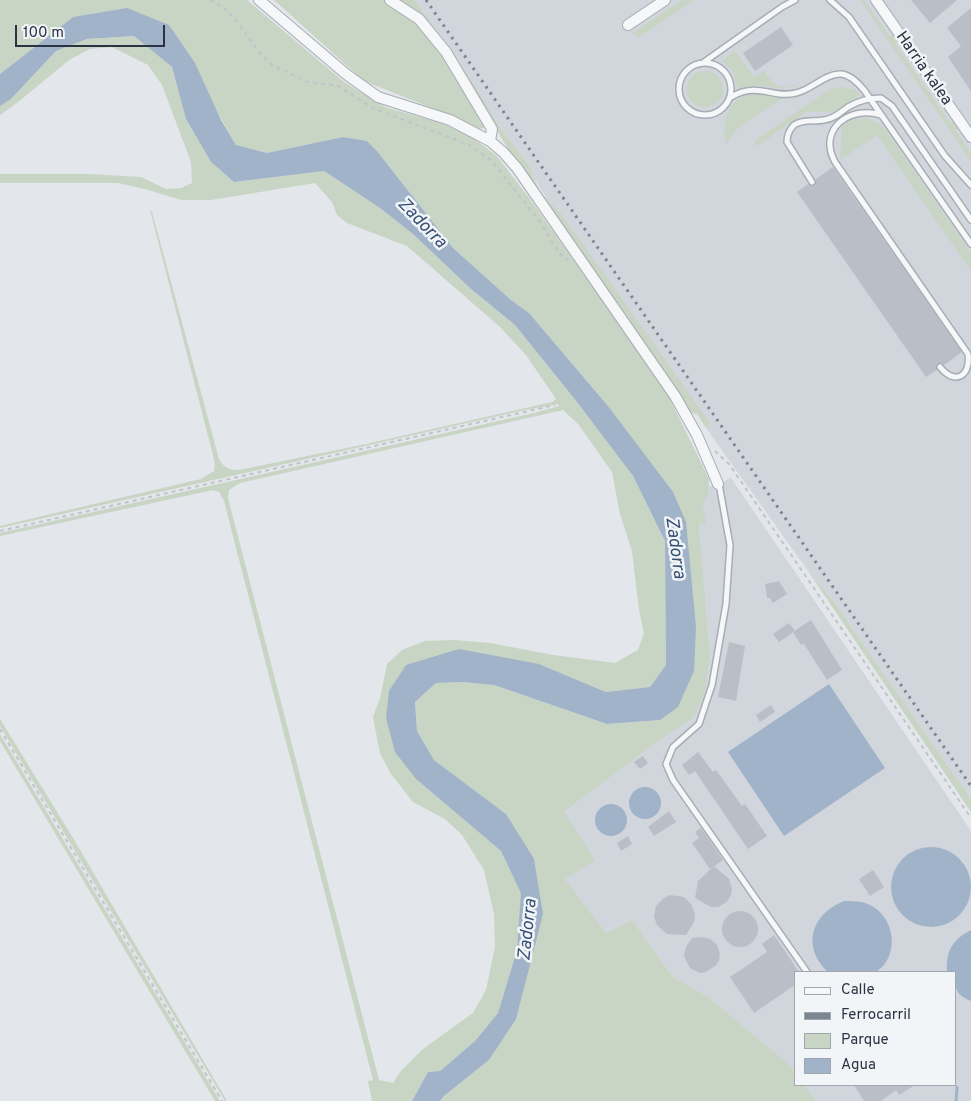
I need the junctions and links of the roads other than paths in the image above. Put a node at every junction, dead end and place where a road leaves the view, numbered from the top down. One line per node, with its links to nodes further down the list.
1 (259, 0): 13 (street)
2 (390, 0): 13 (street)
3 (665, 0): 7 (street)
4 (795, 0): 8 (lane)
5 (830, 0): 15 (lane)
6 (876, 0): 12 (street, Harria kalea)
7 (628, 25)
8 (704, 62): 9 (lane); 9 (lane)
9 (731, 97): 10 (lane)
10 (870, 99): 11 (lane); 14 (lane); 16 (lane)
11 (881, 115): 17 (lane); 18 (lane)
12 (971, 137)
13 (490, 141): 19 (street)
14 (812, 182)
15 (971, 186)
16 (971, 220)
17 (971, 244)
18 (940, 368)
19 (718, 484): 20 (lane)
20 (806, 971)

